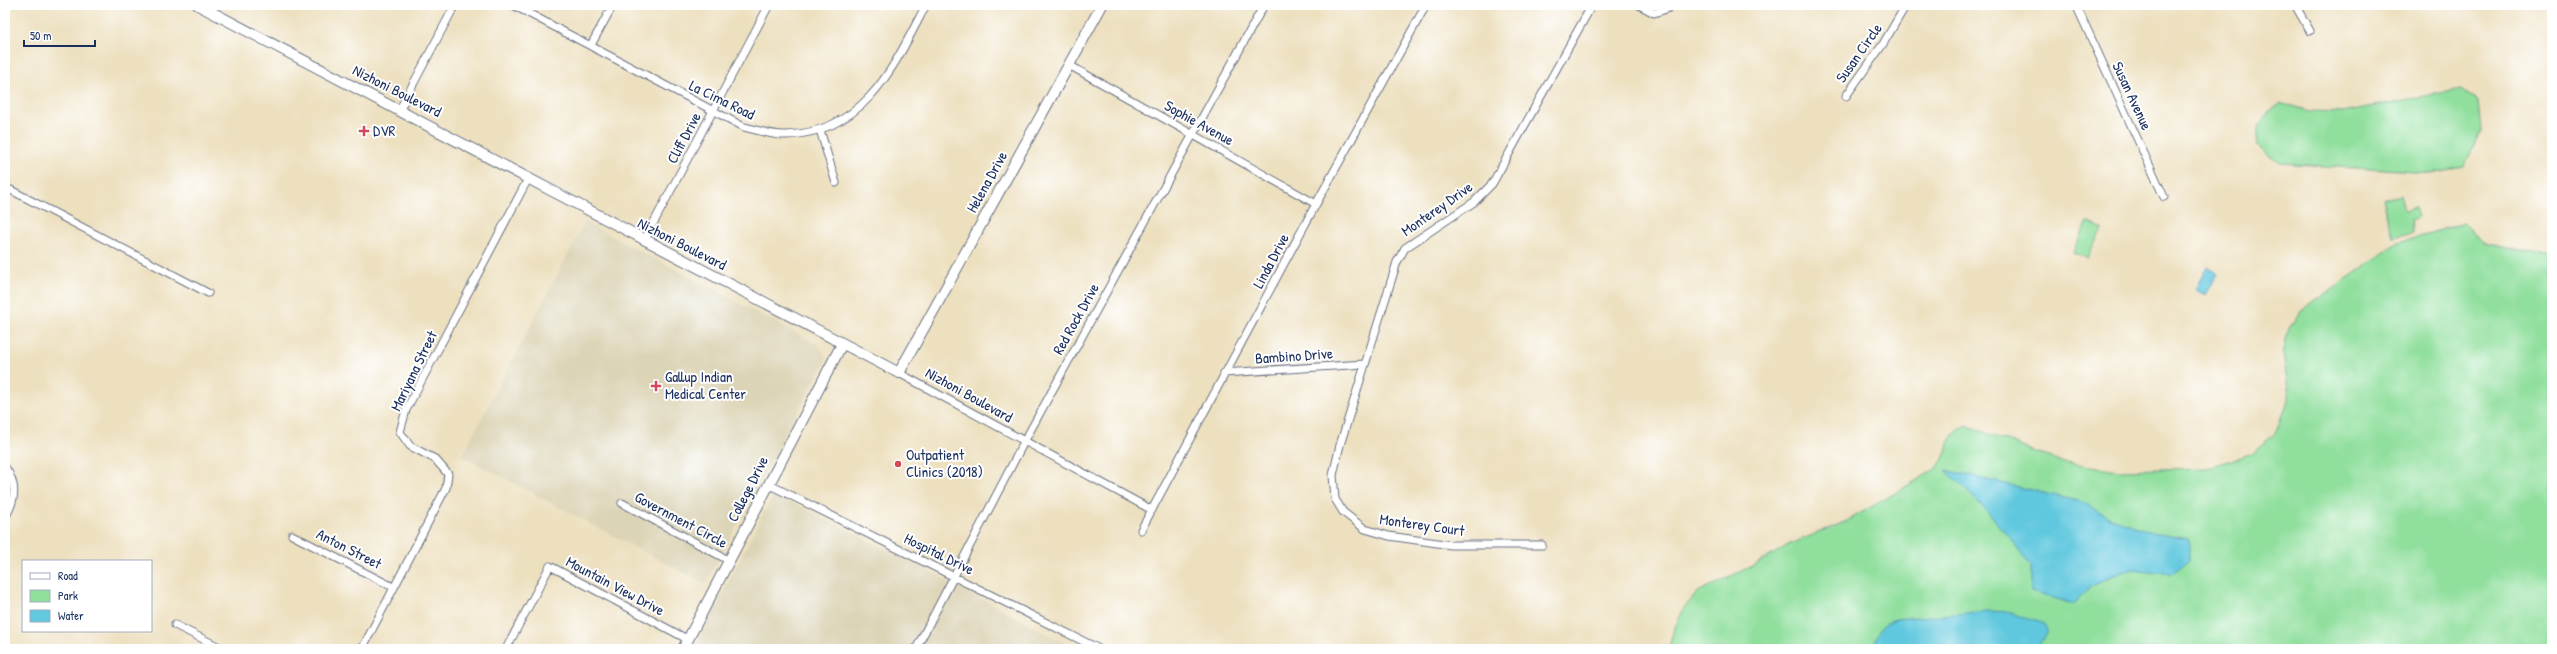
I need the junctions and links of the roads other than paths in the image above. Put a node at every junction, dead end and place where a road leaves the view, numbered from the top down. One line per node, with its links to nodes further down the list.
1 (198, 5): 20 (main road, Nizhoni Boulevard)
2 (455, 5): 20 (street)
3 (513, 5): 17 (street, La Cima Road)
4 (613, 5): 17 (street)
5 (770, 5): 21 (street, Cliff Drive)
6 (926, 5): 22 (street, La Cima Road)
7 (1102, 5): 18 (main road, Helena Drive)
8 (1264, 5): 23 (street, Red Rock Drive)
9 (1426, 5): 28 (street, Linda Drive)
10 (1592, 5): 32 (street, Monterey Drive)
11 (1639, 5): 12 (street)
12 (1670, 5)
13 (1906, 5): 19 (street, Susan Circle)
14 (2076, 5): 27 (street, Susan Avenue)
15 (2295, 5): 16 (street)
16 (2310, 30)
17 (591, 46): 21 (street, La Cima Road)
18 (1069, 65): 23 (street, Sophie Avenue); 33 (main road, Helena Drive)
19 (1846, 96)
20 (400, 109): 24 (main road, Nizhoni Boulevard)
21 (712, 111): 22 (street, La Cima Road); 29 (street, Cliff Drive)
22 (820, 130): 25 (street)
23 (1192, 134): 28 (street, Sophie Avenue); 35 (street, Red Rock Drive)
24 (529, 177): 29 (main road, Nizhoni Boulevard); 47 (street, Mariyana Street)
25 (836, 183)
26 (5, 187): 30 (street)
27 (2164, 197)
28 (1316, 204): 34 (street, Linda Drive)
29 (644, 240): 31 (main road, Nizhoni Boulevard)
30 (208, 293)
31 (842, 344): 33 (main road, Nizhoni Boulevard); 38 (main road, College Drive)
32 (1365, 364): 34 (street, Bambino Drive); 37 (street, Monterey Drive)
33 (899, 373): 35 (street, Nizhoni Boulevard)
34 (1224, 373): 40 (street, Linda Drive)
35 (1024, 442): 40 (street, Nizhoni Boulevard); 46 (street, Red Rock Drive)
36 (5, 467): 41 (street)
37 (1333, 475): 44 (street, Monterey Court)
38 (768, 484): 45 (main road, College Drive); 46 (street, Hospital Drive)
39 (622, 503): 45 (street, Government Circle)
40 (1152, 510): 42 (street, Linda Drive)
41 (6, 516)
42 (1141, 530)
43 (292, 535): 47 (street, Anton Street)
44 (1542, 545)
45 (728, 560): 49 (main road, College Drive)
46 (954, 576): 54 (street, Red Rock Drive); 55 (street, Hospital Drive)
47 (393, 587): 51 (street, Mariyana Street)
48 (175, 625): 50 (street)
49 (687, 639): 52 (street, Mountain View Drive); 53 (main road, College Drive)
50 (223, 649)
51 (362, 649)
52 (506, 649)
53 (683, 649)
54 (916, 649)
55 (1098, 649)

